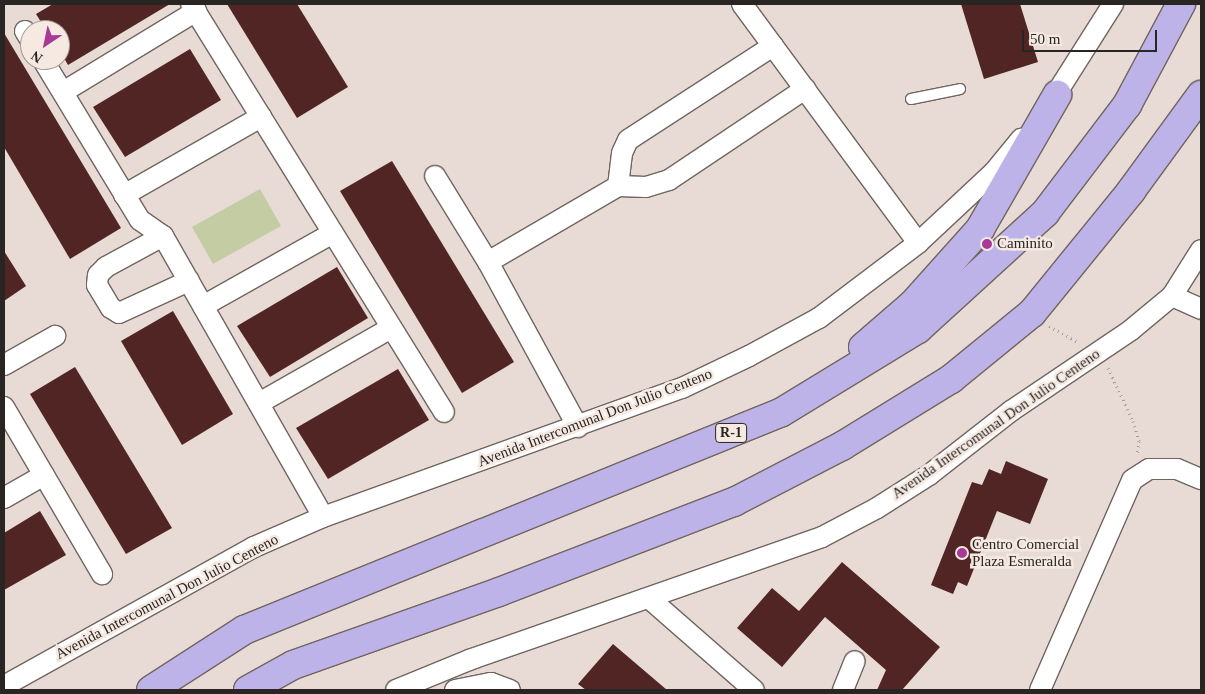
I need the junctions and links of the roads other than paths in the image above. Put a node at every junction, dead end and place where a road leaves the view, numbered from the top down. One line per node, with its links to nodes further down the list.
1 (742, 4): 5 (street)
2 (1113, 4): 10 (street, Avenida Intercomunal Don Julio Centeno)
3 (1181, 4): 30 (main road, R-1)
4 (193, 8): 9 (street); 13 (street)
5 (773, 46): 7 (street); 15 (street)
6 (49, 70): 9 (street)
7 (805, 89): 15 (street); 19 (street)
8 (960, 89): 12 (lane)
9 (63, 92): 16 (street)
10 (1057, 95): 19 (street, Avenida Intercomunal Don Julio Centeno); 30 (main road)
11 (1201, 95): 44 (main road)
12 (911, 99)
13 (261, 117): 16 (street); 17 (street)
14 (436, 176): 21 (street)
15 (618, 186): 21 (street)
16 (124, 195): 18 (street)
17 (333, 233): 25 (street); 27 (street)
18 (163, 236): 23 (street); 23 (street)
19 (918, 243): 34 (street, Avenida Intercomunal Don Julio Centeno)
20 (1201, 250): 22 (street, Avenida Intercomunal Don Julio Centeno)
21 (488, 262): 34 (street)
22 (1196, 272): 24 (street, Avenida Intercomunal Don Julio Centeno)
23 (189, 281): 25 (street)
24 (1172, 296): 26 (street); 40 (street, Avenida Intercomunal Don Julio Centeno)
25 (203, 306): 31 (street)
26 (1201, 309)
27 (392, 328): 31 (street); 33 (street)
28 (54, 336): 29 (street)
29 (4, 365)
30 (798, 402): 43 (main road, R-1)
31 (259, 403): 38 (street)
32 (4, 407): 35 (street)
33 (444, 412)
34 (578, 427): 38 (street, Avenida Intercomunal Don Julio Centeno)
35 (44, 475): 37 (street); 39 (street)
36 (1201, 479): 50 (street)
37 (4, 498)
38 (323, 517): 42 (street, Avenida Intercomunal Don Julio Centeno)
39 (102, 574)
40 (650, 599): 45 (street, Avenida Intercomunal Don Julio Centeno); 48 (street)
41 (855, 661): 49 (street)
42 (4, 686)
43 (151, 690)
44 (248, 690)
45 (396, 690)
46 (455, 690): 47 (street)
47 (510, 690)
48 (754, 690)
49 (843, 690)
50 (1040, 690)

